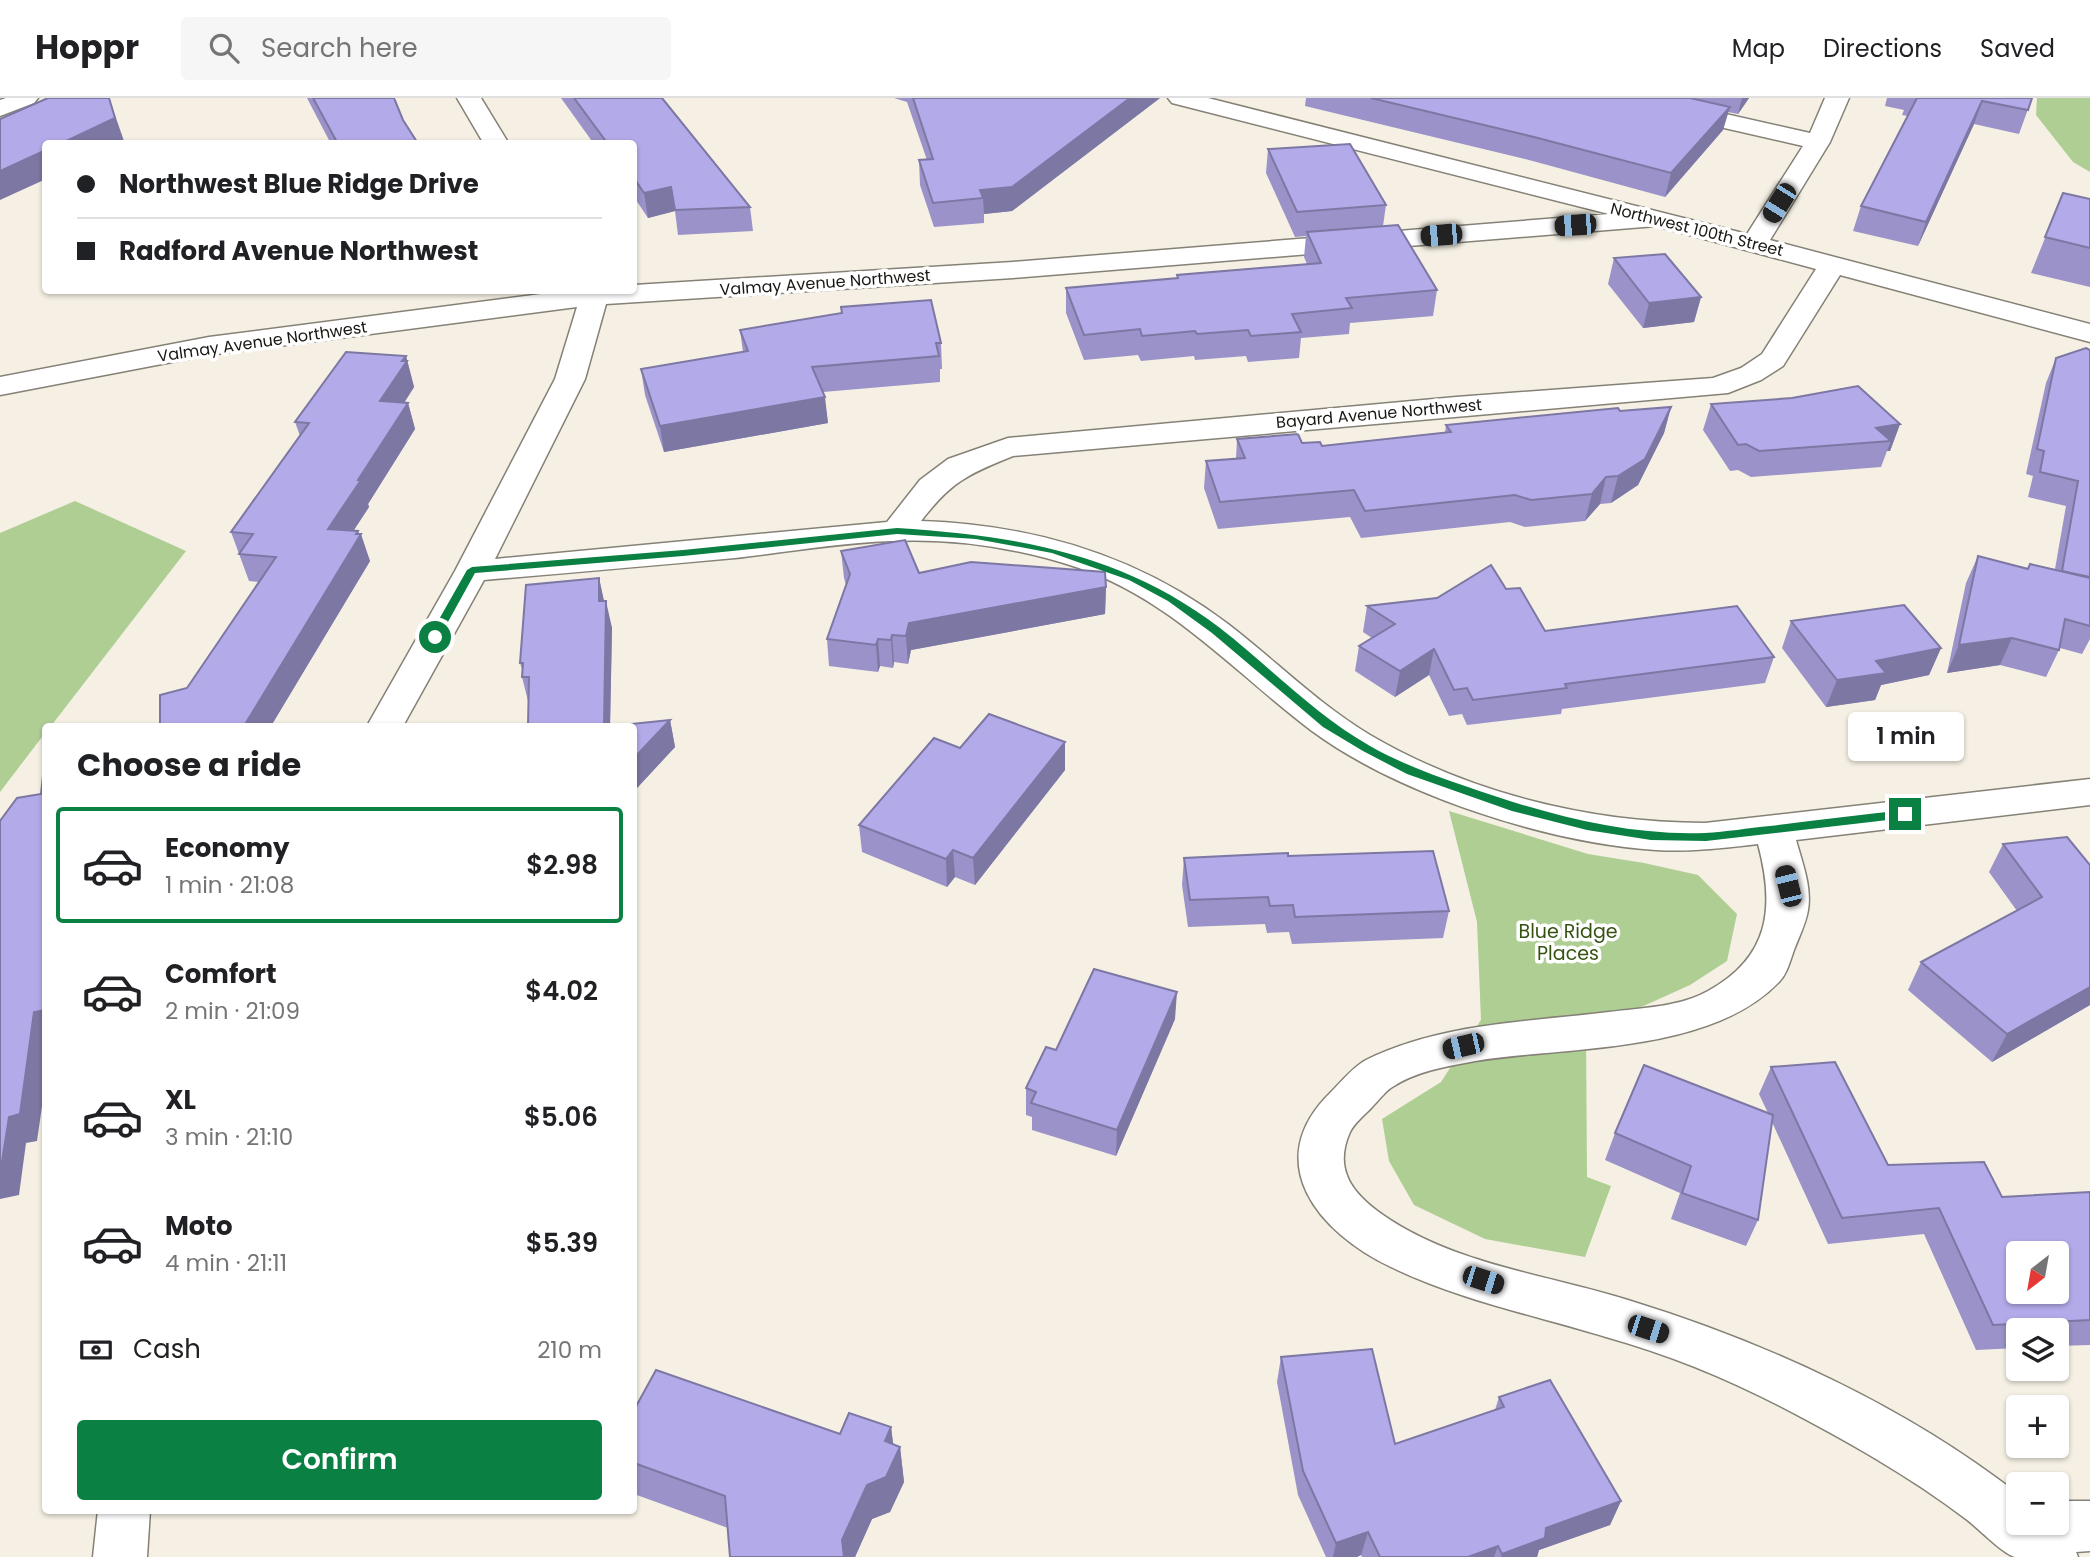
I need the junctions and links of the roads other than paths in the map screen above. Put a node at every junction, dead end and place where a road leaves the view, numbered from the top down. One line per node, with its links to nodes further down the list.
1 (26, 98): 6 (street)
2 (469, 98): 7 (street)
3 (1180, 98): 9 (street, Northwest 100th Street)
4 (1623, 98): 8 (street)
5 (1837, 98): 8 (street)
6 (0, 109)
7 (495, 140)
8 (1818, 142): 10 (street)
9 (1656, 218): 10 (street, Northwest 100th Street); 12 (street, Valmay Avenue Northwest)
10 (1754, 244): 11 (street, Northwest 100th Street)
11 (1833, 264): 15 (street, Northwest 100th Street); 17 (street, Bayard Avenue Northwest)
12 (637, 291)
13 (585, 294): 16 (street, Valmay Avenue Northwest)
14 (592, 294): 18 (street)
15 (2090, 333)
16 (0, 386)
17 (897, 531): 18 (street); 21 (street)
18 (472, 570): 19 (street)
19 (387, 723)
20 (2090, 792): 21 (street)
21 (1773, 830): 24 (street)
22 (124, 1514): 25 (street)
23 (2090, 1526): 24 (street)
24 (2036, 1543)
25 (120, 1557)

